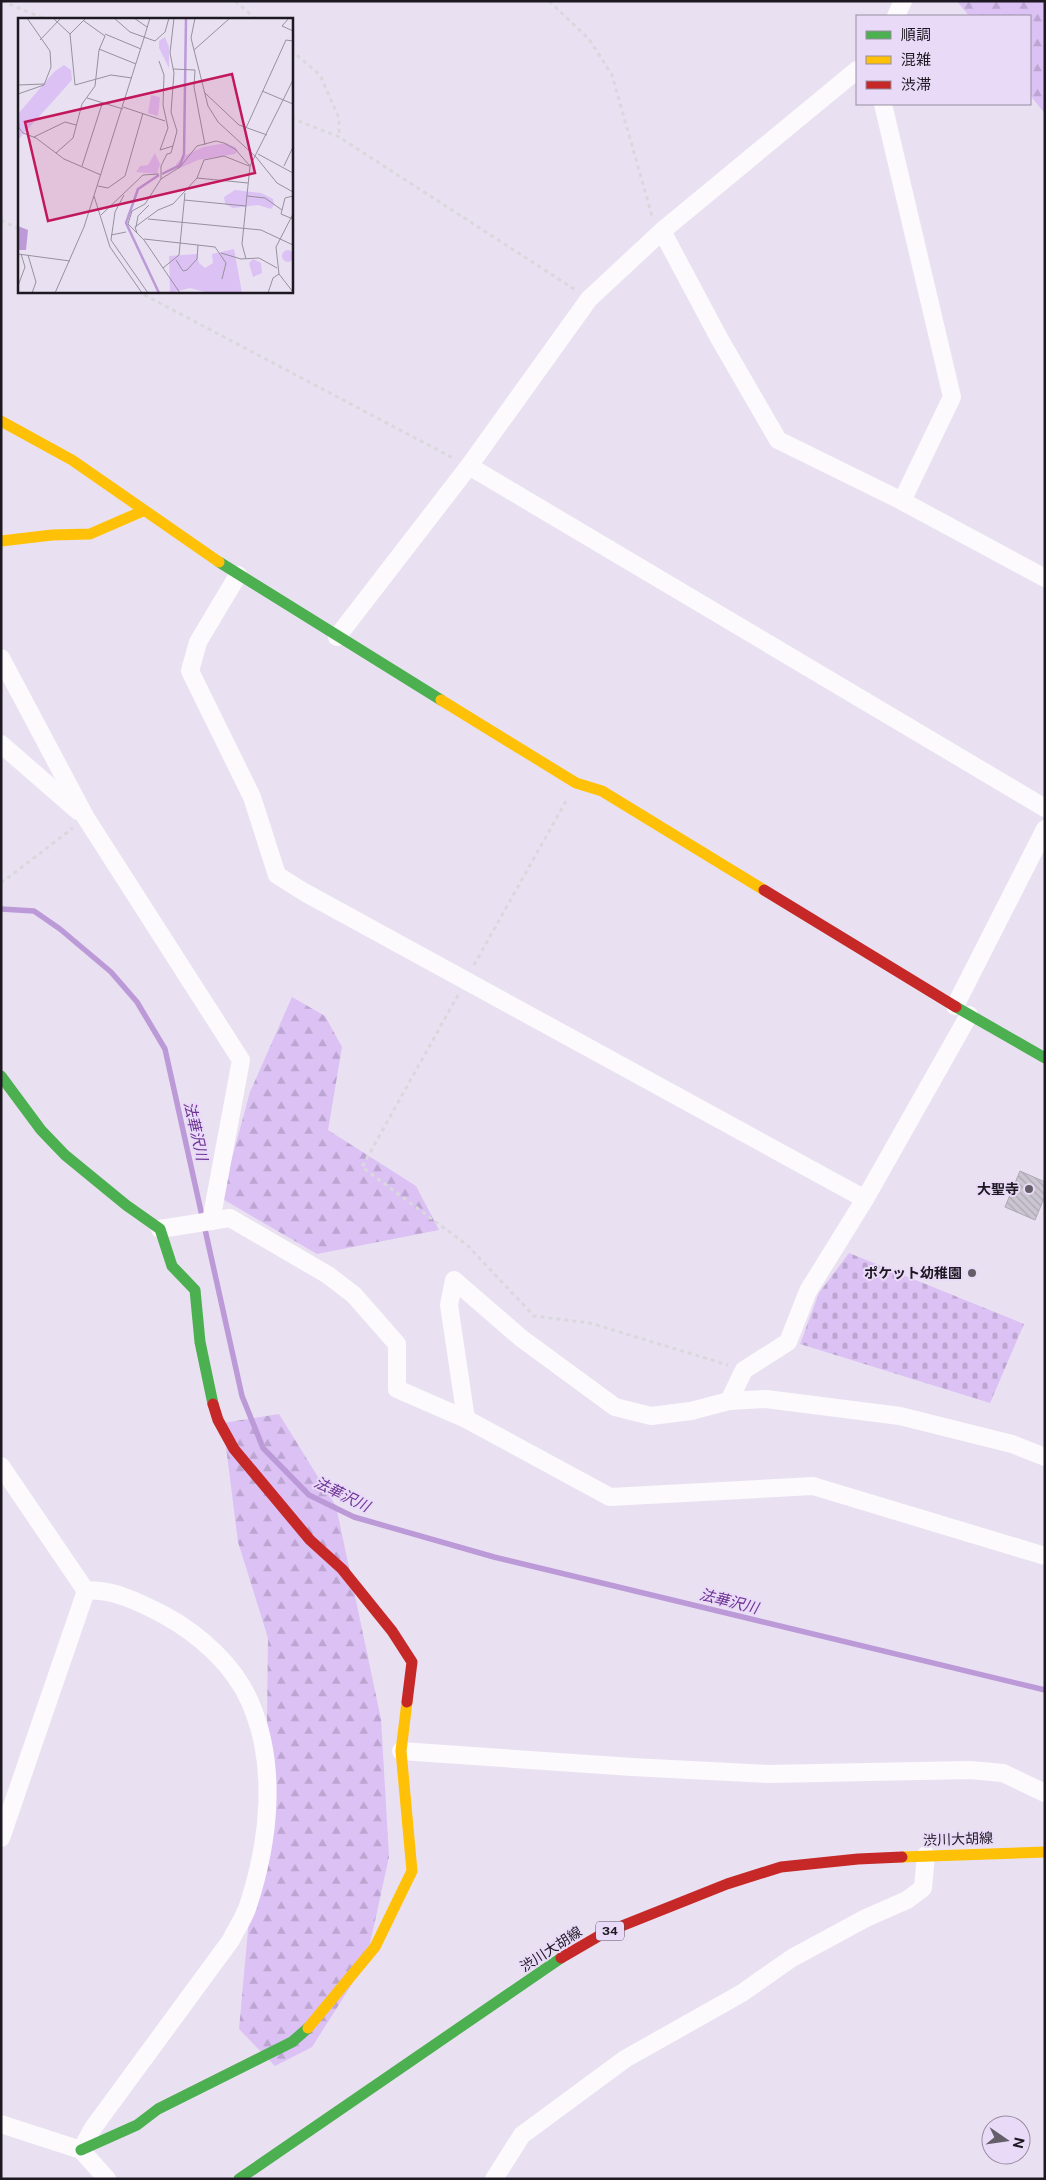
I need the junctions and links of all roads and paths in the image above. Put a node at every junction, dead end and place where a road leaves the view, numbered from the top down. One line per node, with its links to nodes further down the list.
1 (2, 1): 6 (path)
2 (236, 1): 7 (path)
3 (549, 1): 15 (path)
4 (903, 1): 5 (street)
5 (896, 15)
6 (43, 18)
7 (255, 18)
8 (292, 51): 12 (path)
9 (856, 71): 15 (street)
10 (883, 105): 20 (street)
11 (292, 118): 12 (path)
12 (339, 137): 17 (path)
13 (1, 220): 14 (path)
14 (18, 228)
15 (662, 231): 17 (street); 20 (street)
16 (139, 292): 19 (path)
17 (589, 299): 19 (street)
18 (1, 420): 21 (street)
19 (469, 466): 25 (street); 29 (street)
20 (902, 500): 24 (street)
21 (143, 511): 22 (street); 23 (street)
22 (1, 541)
23 (238, 575): 25 (street); 38 (street)
24 (1045, 578)
25 (337, 637): 28 (street)
26 (1, 658): 30 (street)
27 (1, 744): 30 (street)
28 (576, 782): 33 (path); 35 (street)
29 (1045, 808)
30 (86, 818): 32 (path); 39 (street)
31 (1045, 828): 35 (street)
32 (1, 883)
33 (472, 971)
34 (462, 988): 41 (path)
35 (962, 1011): 36 (street); 38 (street)
36 (1045, 1058)
37 (1, 1076): 40 (street)
38 (865, 1199): 41 (street)
39 (211, 1221): 40 (street); 43 (street)
40 (160, 1229): 48 (street)
41 (744, 1370): 42 (street)
42 (729, 1401): 43 (street); 44 (street)
43 (466, 1419): 46 (street)
44 (1045, 1457)
45 (1, 1466): 47 (street)
46 (1045, 1556)
47 (86, 1591): 50 (street); 54 (street)
48 (401, 1751): 49 (street); 54 (street)
49 (1045, 1793)
50 (1, 1838)
51 (1045, 1852): 52 (street, 渋川大胡線 / 34)
52 (926, 1855): 56 (street, 渋川大胡線 / 34); 57 (street)
53 (1, 2124): 54 (street)
54 (80, 2150): 55 (street)
55 (107, 2179)
56 (239, 2179)
57 (494, 2179)

